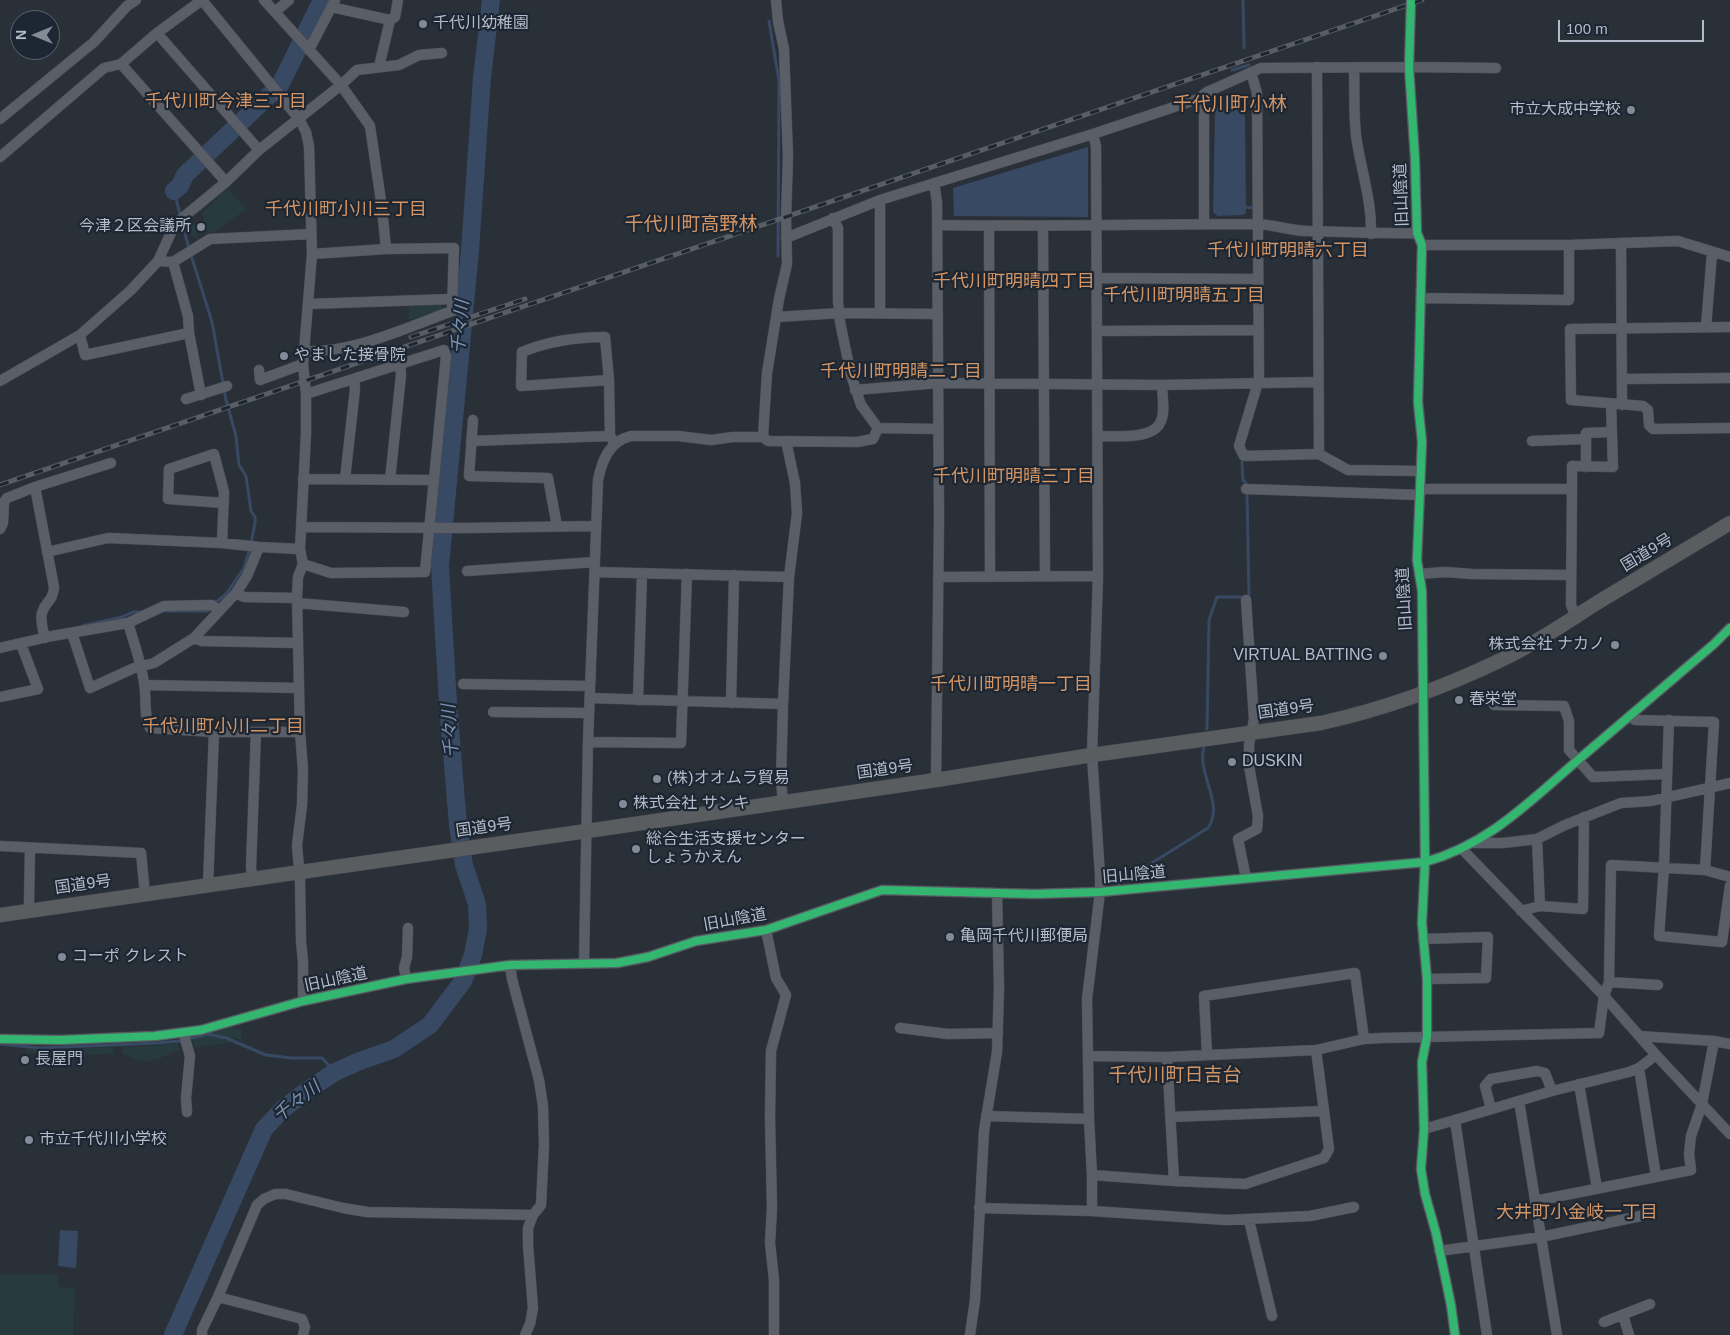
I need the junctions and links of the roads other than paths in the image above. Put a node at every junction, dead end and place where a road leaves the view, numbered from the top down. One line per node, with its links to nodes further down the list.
1 (136, 0): 23 (street)
2 (202, 0): 11 (street); 24 (street)
3 (264, 0): 9 (street)
4 (289, 0): 9 (street)
5 (398, 0): 10 (street)
6 (776, 0): 42 (street)
7 (1411, 0): 17 (street, 旧山陰道)
8 (333, 3): 10 (street); 12 (street)
9 (275, 12): 12 (street)
10 (390, 20): 15 (street)
11 (158, 33): 14 (street); 26 (street)
12 (309, 50): 21 (street)
13 (442, 53): 15 (street)
14 (121, 64): 27 (street); 28 (street)
15 (379, 67): 21 (street)
16 (1317, 67): 18 (street); 20 (street); 38 (street)
17 (1409, 67): 18 (street); 19 (street); 39 (street, 旧山陰道)
18 (1354, 68): 41 (street)
19 (1496, 68)
20 (1251, 72): 22 (street); 33 (street)
21 (341, 85): 24 (street); 46 (street)
22 (1198, 99): 25 (street); 32 (street)
23 (0, 119)
24 (299, 119): 26 (street); 40 (street)
25 (1094, 134): 29 (street); 37 (street)
26 (259, 150): 28 (street)
27 (0, 157)
28 (226, 182): 50 (street)
29 (934, 183): 30 (street); 34 (street)
30 (880, 200): 31 (street); 58 (street)
31 (833, 218): 42 (street); 57 (street)
32 (1204, 224): 33 (street); 37 (street)
33 (1258, 224): 38 (street); 53 (street)
34 (937, 225): 35 (street); 59 (street)
35 (989, 226): 36 (street); 79 (street)
36 (1042, 226): 37 (street); 80 (street)
37 (1096, 226): 52 (street)
38 (1318, 230): 41 (street); 77 (street)
39 (1418, 233): 41 (street); 44 (street, 旧山陰道)
40 (311, 234): 48 (street); 51 (street)
41 (1371, 234)
42 (786, 238): 60 (street)
43 (1621, 244): 45 (street); 47 (street); 63 (street)
44 (1422, 245): 45 (street); 55 (street, 旧山陰道)
45 (1569, 245): 55 (street)
46 (386, 250): 48 (street); 54 (street)
47 (1712, 253): 49 (street); 61 (street)
48 (312, 254): 56 (street)
49 (1730, 257)
50 (158, 261): 51 (street); 67 (street)
51 (173, 262): 66 (street)
52 (1097, 278): 53 (street); 65 (street)
53 (1258, 279): 64 (street)
54 (452, 298): 56 (street); 68 (street)
55 (1422, 298): 106 (street, 旧山陰道)
56 (308, 304): 68 (street)
57 (840, 313): 58 (street); 60 (street); 85 (street)
58 (880, 313): 59 (street)
59 (938, 314): 78 (street)
60 (777, 317): 97 (street)
61 (1706, 326): 62 (street); 63 (street)
62 (1730, 327)
63 (1622, 328): 74 (street); 89 (street)
64 (1258, 330): 65 (street); 81 (street)
65 (1097, 331): 82 (street)
66 (189, 333): 67 (street); 87 (street)
67 (80, 335): 76 (street)
68 (304, 351): 70 (street)
69 (400, 363): 73 (street); 109 (street); 110 (street)
70 (303, 364): 71 (street); 86 (street)
71 (259, 370)
72 (1730, 378): 74 (street)
73 (354, 379): 86 (street); 108 (street)
74 (1622, 379): 90 (street)
75 (609, 380): 75 (street); 99 (street)
76 (0, 381)
77 (1318, 382): 81 (street); 103 (street)
78 (938, 383): 79 (street); 85 (street); 94 (street)
79 (991, 383): 80 (street); 134 (street)
80 (1043, 383): 82 (street); 135 (street)
81 (1257, 383): 83 (street); 103 (street)
82 (1097, 384): 83 (street); 96 (street)
83 (1162, 385): 96 (street)
84 (225, 387): 87 (street)
85 (855, 390): 92 (street)
86 (306, 394): 107 (street)
87 (201, 395): 88 (street)
88 (186, 399)
89 (1611, 404): 90 (street); 95 (street)
90 (1622, 405): 93 (street)
91 (473, 420): 100 (street)
92 (878, 428): 94 (street); 101 (street)
93 (1730, 428)
94 (938, 429): 138 (street)
95 (1612, 432): 98 (street); 105 (street)
96 (1098, 436): 136 (street)
97 (763, 437): 99 (street); 101 (street)
98 (1586, 439): 102 (street); 105 (street)
99 (613, 440): 100 (street); 118 (street)
100 (471, 441): 117 (street)
101 (786, 441): 137 (street)
102 (1532, 441)
103 (1319, 454): 106 (street)
104 (111, 463): 111 (street)
105 (1586, 467): 113 (street)
106 (1421, 471): 114 (street, 旧山陰道)
107 (302, 479): 108 (street); 119 (street)
108 (346, 479): 109 (street)
109 (390, 480): 110 (street)
110 (434, 480): 120 (street)
111 (35, 487): 121 (street); 125 (street)
112 (1246, 489): 114 (street)
113 (1572, 489): 114 (street); 133 (street)
114 (1420, 492): 131 (street, 旧山陰道)
115 (224, 502): 115 (street); 122 (street)
116 (1730, 523): 144 (highway, 国道9号)
117 (557, 526): 118 (street); 120 (street)
118 (596, 526): 127 (street)
119 (301, 527): 120 (street); 124 (street)
120 (432, 528): 126 (street)
121 (0, 529)
122 (222, 543): 123 (street); 125 (street)
123 (259, 547): 124 (street); 139 (street)
124 (300, 549): 126 (street)
125 (47, 552): 148 (street)
126 (303, 564): 140 (street)
127 (595, 567): 128 (street); 129 (street); 156 (street)
128 (467, 571)
129 (642, 573): 130 (street); 161 (street)
130 (687, 574): 132 (street); 162 (street)
131 (1419, 574): 133 (street); 158 (street, 旧山陰道)
132 (734, 575): 137 (street); 163 (street)
133 (1570, 575): 144 (street)
134 (990, 576): 135 (street); 138 (street)
135 (1045, 576): 136 (street)
136 (1098, 576): 175 (street)
137 (789, 577): 164 (street)
138 (938, 577): 178 (street)
139 (236, 593): 140 (street); 142 (street)
140 (298, 600): 143 (street); 150 (street)
141 (1246, 600): 173 (street)
142 (219, 610): 145 (street); 149 (street)
143 (404, 612)
144 (1576, 617): 158 (highway, 国道9号)
145 (128, 623): 147 (street); 153 (street)
146 (1730, 628): 168 (street)
147 (72, 633): 148 (street); 153 (street)
148 (45, 638): 151 (street)
149 (194, 638): 150 (street); 153 (street)
150 (298, 643): 157 (street)
151 (21, 644): 152 (street); 159 (street)
152 (0, 648)
153 (141, 666): 155 (street)
154 (463, 684): 156 (street)
155 (145, 685): 157 (street); 170 (street)
156 (590, 686): 160 (street)
157 (299, 688): 172 (street)
158 (1424, 694): 173 (highway, 国道9号); 190 (street, 旧山陰道)
159 (0, 697)
160 (590, 698): 161 (street); 167 (street)
161 (638, 700): 162 (street)
162 (683, 701): 163 (street); 174 (street)
163 (731, 702): 164 (street)
164 (783, 704): 182 (street)
165 (1494, 705): 176 (street)
166 (493, 712): 167 (street)
167 (589, 714): 174 (street)
168 (1630, 716): 169 (street); 176 (street)
169 (1669, 720): 177 (street); 180 (street)
170 (214, 732): 171 (street); 197 (street)
171 (256, 732): 172 (street); 196 (street)
172 (300, 732): 193 (street)
173 (1251, 732): 175 (highway, 国道9号); 195 (street)
174 (588, 742): 184 (street)
175 (1092, 755): 178 (highway, 国道9号); 199 (street)
176 (1578, 760): 177 (street); 186 (street)
177 (1668, 774): 181 (street)
178 (936, 780): 182 (highway, 国道9号)
179 (1730, 783): 180 (street)
180 (1710, 787): 181 (street); 192 (street)
181 (1666, 796): 183 (street); 191 (street)
182 (784, 803): 184 (highway, 国道9号)
183 (1584, 817): 185 (street); 202 (street)
184 (587, 832): 193 (highway, 国道9号); 209 (street)
185 (1537, 839): 186 (street); 202 (street)
186 (1474, 843): 189 (street)
187 (0, 846): 188 (street)
188 (30, 848): 201 (street); 203 (street)
189 (1462, 849): 190 (street); 204 (street)
190 (1425, 862): 195 (street, 旧山陰道); 208 (street)
191 (1664, 868): 192 (street); 198 (street); 213 (street)
192 (1704, 870): 194 (street)
193 (300, 873): 196 (highway, 国道9号); 216 (street)
194 (1730, 877)
195 (1246, 878): 199 (street, 旧山陰道)
196 (253, 880): 197 (highway, 国道9号)
197 (208, 885): 201 (highway, 国道9号)
198 (1730, 886)
199 (1100, 892): 200 (street, 旧山陰道); 229 (street)
200 (996, 893): 207 (street, 旧山陰道); 219 (street)
201 (145, 894): 203 (highway, 国道9号)
202 (1540, 906): 204 (street)
203 (31, 910): 205 (highway, 国道9号)
204 (1521, 912): 215 (street)
205 (0, 915)
206 (408, 928): 211 (street)
207 (766, 930): 209 (street, 旧山陰道); 267 (street)
208 (1424, 939): 212 (street); 212 (street)
209 (584, 962): 210 (street, 旧山陰道)
210 (510, 965): 211 (street, 旧山陰道); 254 (street)
211 (406, 979): 216 (street, 旧山陰道)
212 (1427, 979): 220 (street)
213 (1609, 982): 214 (street); 215 (street)
214 (1658, 985)
215 (1604, 996): 220 (street); 221 (street)
216 (303, 1000): 218 (street, 旧山陰道)
217 (900, 1028): 219 (street)
218 (183, 1032): 222 (street, 旧山陰道); 238 (street)
219 (998, 1033): 239 (street)
220 (1427, 1036): 223 (street); 243 (street)
221 (1639, 1036): 224 (street); 228 (street)
222 (0, 1039)
223 (1364, 1039): 226 (street); 227 (street)
224 (1714, 1042): 225 (street); 235 (street)
225 (1730, 1044)
226 (1316, 1050): 227 (street); 237 (street)
227 (1207, 1054): 230 (street)
228 (1656, 1055): 231 (street); 235 (street)
229 (1088, 1056): 230 (street); 241 (street)
230 (1168, 1057): 240 (street)
231 (1639, 1068): 232 (street); 246 (street)
232 (1579, 1084): 233 (street); 248 (street)
233 (1552, 1091): 234 (street); 236 (street)
234 (1519, 1101): 236 (street); 249 (street)
235 (1702, 1104): 244 (street); 246 (street)
236 (1492, 1109): 242 (street)
237 (1324, 1111): 240 (street); 247 (street)
238 (187, 1112)
239 (986, 1116): 241 (street); 251 (street)
240 (1171, 1117): 247 (street)
241 (1089, 1119): 245 (street)
242 (1454, 1120): 243 (street); 257 (street)
243 (1424, 1128): 258 (street)
244 (1730, 1134)
245 (1092, 1175): 247 (street); 252 (street)
246 (1656, 1176): 248 (street)
247 (1174, 1181)
248 (1597, 1188): 249 (street)
249 (1535, 1201): 256 (street)
250 (1354, 1207): 255 (street)
251 (979, 1208): 252 (street); 268 (street)
252 (1092, 1211): 255 (street)
253 (1650, 1214): 256 (street)
254 (534, 1215): 259 (street); 266 (street)
255 (1249, 1220): 262 (street)
256 (1541, 1237): 257 (street); 271 (street)
257 (1474, 1247): 258 (street); 270 (street)
258 (1439, 1251): 269 (street)
259 (218, 1297): 264 (street); 265 (street)
260 (1650, 1304): 261 (street)
261 (1622, 1315): 263 (street); 272 (street)
262 (1272, 1316)
263 (1604, 1322)
264 (202, 1335)
265 (303, 1335)
266 (525, 1335)
267 (774, 1335)
268 (970, 1335)
269 (1455, 1335)
270 (1487, 1335)
271 (1557, 1335)
272 (1629, 1335)

